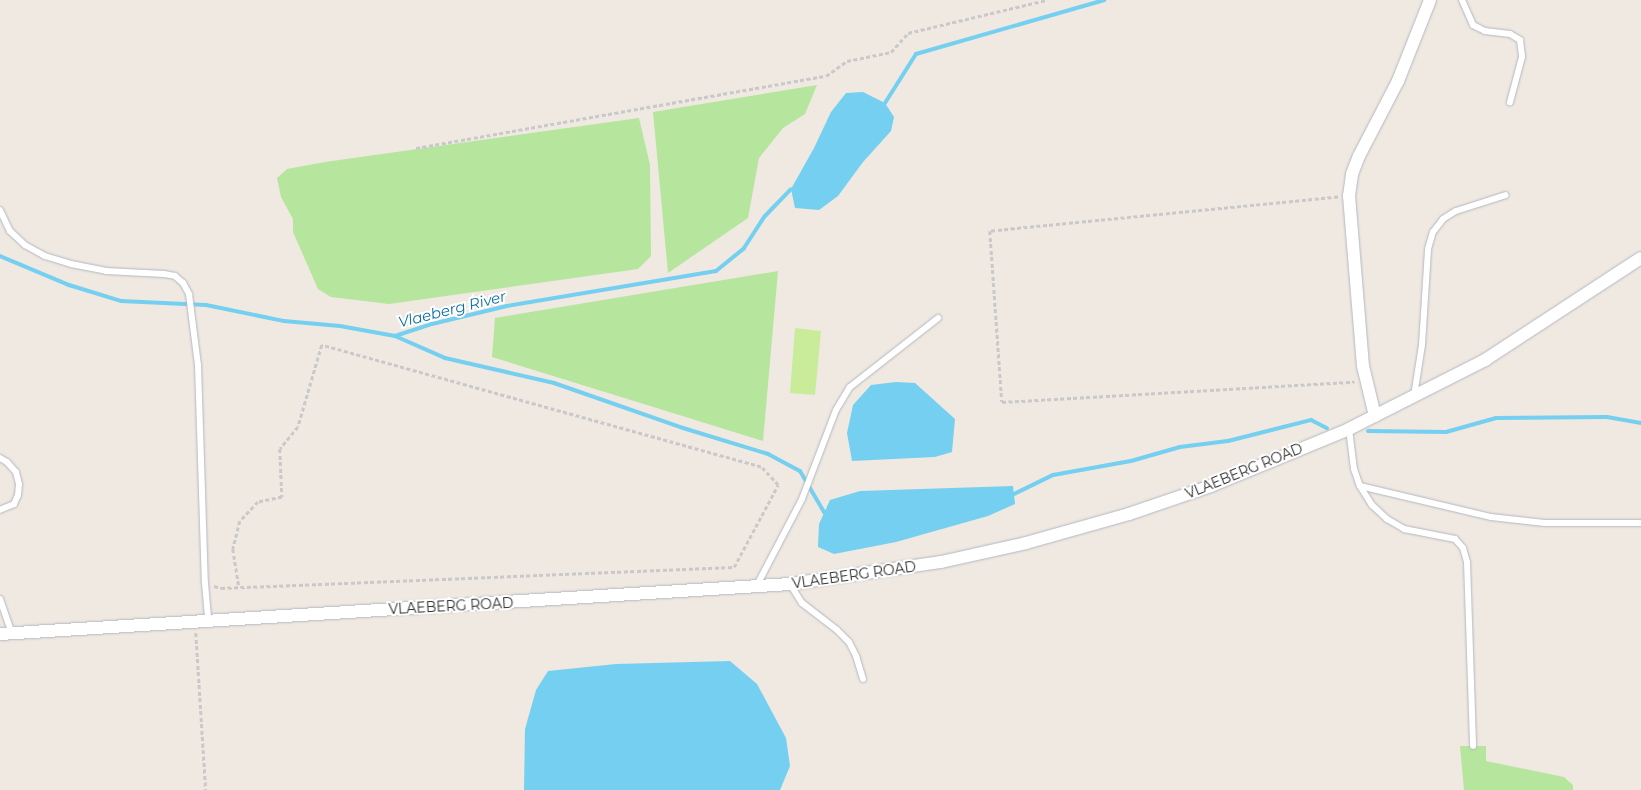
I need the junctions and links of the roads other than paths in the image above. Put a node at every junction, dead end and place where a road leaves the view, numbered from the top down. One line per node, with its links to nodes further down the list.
1 (1430, 0): 9 (street)
2 (1462, 0): 3 (lane)
3 (1510, 102)
4 (1506, 195): 8 (lane)
5 (0, 210): 18 (lane)
6 (1641, 258): 8 (street, VLAEBERG ROAD)
7 (938, 318): 16 (lane)
8 (1414, 397): 9 (street, VLAEBERG ROAD)
9 (1375, 416): 10 (street, VLAEBERG ROAD)
10 (1349, 429): 12 (lane); 15 (street, VLAEBERG ROAD)
11 (0, 458): 13 (lane)
12 (1360, 486): 14 (lane); 21 (lane)
13 (0, 510)
14 (1641, 523)
15 (790, 584): 16 (street, VLAEBERG ROAD); 20 (lane)
16 (756, 586): 18 (street, VLAEBERG ROAD)
17 (0, 599): 19 (lane)
18 (208, 620): 19 (street, VLAEBERG ROAD)
19 (6, 634)
20 (863, 679)
21 (1473, 746)

